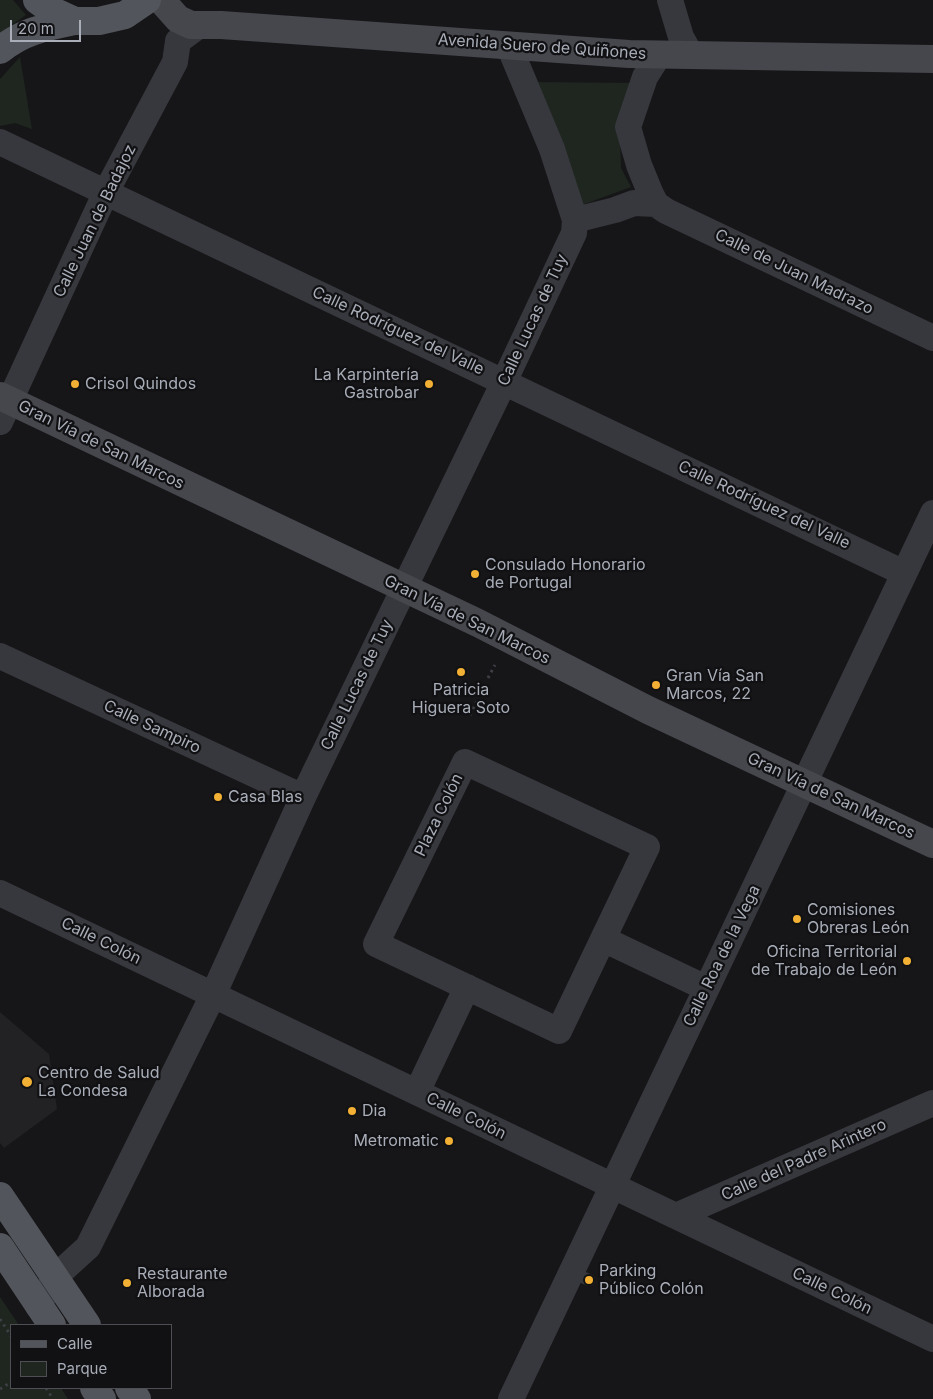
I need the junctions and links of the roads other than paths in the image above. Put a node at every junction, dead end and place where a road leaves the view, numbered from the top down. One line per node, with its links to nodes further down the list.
1 (37, 0): 6 (main road)
2 (147, 0): 6 (main road)
3 (154, 0): 7 (street)
4 (162, 0): 7 (street, Avenida Suero de Quiñones)
5 (670, 0): 11 (street)
6 (75, 21): 9 (main road)
7 (188, 34): 8 (street, Avenida Suero de Quiñones); 14 (street, Calle Juan de Badajoz)
8 (509, 46): 10 (street, Avenida Suero de Quiñones); 16 (street)
9 (0, 50)
10 (660, 55): 11 (street, Avenida Suero de Quiñones); 15 (street)
11 (691, 55): 12 (street, Avenida Suero de Quiñones)
12 (933, 60)
13 (0, 142): 14 (street, Calle Rodríguez del Valle)
14 (106, 192): 18 (street, Calle Rodríguez del Valle); 19 (street, Calle Juan de Badajoz)
15 (656, 204): 16 (street, Calle de Juan Madrazo); 17 (street, Calle de Juan Madrazo)
16 (575, 220): 18 (street, Calle Lucas de Tuy)
17 (933, 338)
18 (504, 382): 21 (street, Calle Rodríguez del Valle); 22 (street, Calle Lucas de Tuy)
19 (3, 406): 22 (street, Gran Vía de San Marcos)
20 (933, 513): 21 (street, Calle Roa de la Vega)
21 (904, 572): 24 (street, Calle Roa de la Vega)
22 (403, 589): 24 (street, Gran Vía de San Marcos); 25 (street, Calle Lucas de Tuy)
23 (0, 656): 25 (street, Calle Sampiro)
24 (804, 784): 26 (street, Gran Vía de San Marcos); 30 (street, Calle Roa de la Vega)
25 (304, 797): 31 (street, Calle Lucas de Tuy)
26 (933, 844)
27 (0, 893): 31 (street, Calle Colón)
28 (603, 939): 29 (street, Plaza Colón); 29 (street, Plaza Colón); 30 (street)
29 (466, 987): 32 (street)
30 (706, 988): 34 (street, Calle Roa de la Vega)
31 (213, 995): 32 (street, Calle Colón); 38 (street, Calle Lucas de Tuy)
32 (417, 1092): 34 (street, Calle Colón)
33 (933, 1103): 36 (street, Calle del Padre Arintero)
34 (612, 1186): 36 (street, Calle Colón); 42 (street, Calle Roa de la Vega)
35 (0, 1196): 38 (main road)
36 (676, 1216): 41 (street, Calle Colón)
37 (0, 1247): 39 (main road)
38 (55, 1277): 39 (street, Calle Lucas de Tuy); 40 (main road)
39 (45, 1315)
40 (86, 1324)
41 (933, 1339)
42 (511, 1399)

